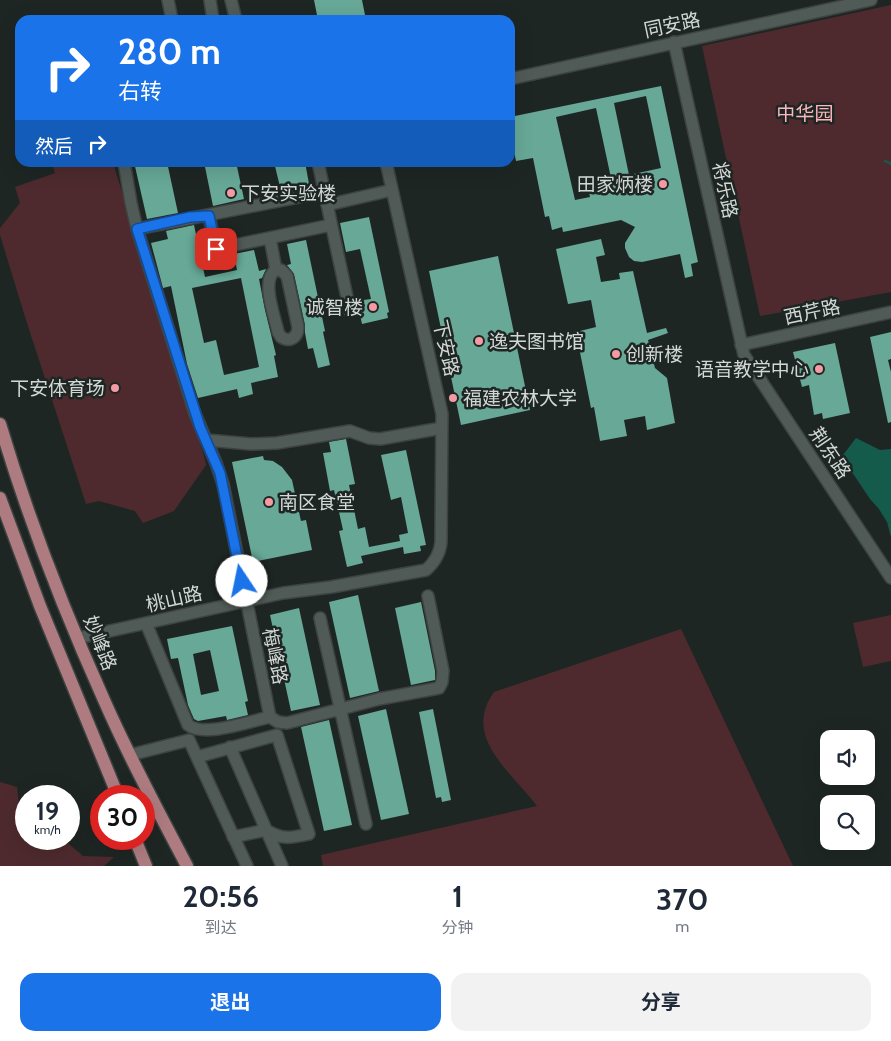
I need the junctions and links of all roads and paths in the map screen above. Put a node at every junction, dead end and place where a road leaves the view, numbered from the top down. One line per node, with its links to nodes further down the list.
1 (168, 0): 6 (street)
2 (210, 0): 7 (street)
3 (231, 0): 8 (street)
4 (871, 0): 5 (street, 同安路)
5 (835, 4): 9 (street, 同安路)
6 (171, 15)
7 (212, 15)
8 (235, 15)
9 (674, 42): 10 (street, 同安路); 24 (street, 将乐路)
10 (515, 78)
11 (125, 167): 19 (street, 梅峰路)
12 (319, 167): 15 (street)
13 (387, 167): 14 (street, 下安路)
14 (392, 190): 16 (street); 26 (street, 下安路)
15 (324, 192): 16 (street); 17 (street)
16 (327, 205): 18 (street)
17 (209, 216): 19 (street); 20 (street)
18 (331, 225): 20 (street); 22 (street)
19 (137, 229): 27 (street, 梅峰路)
20 (270, 238): 21 (street)
21 (276, 270): 21 (street)
22 (350, 311)
23 (891, 312): 24 (street, 西芹路)
24 (741, 345): 30 (street, 荆东路)
25 (0, 424): 35 (main road, 妙峰路)
26 (442, 428): 27 (street); 29 (street, 下安路)
27 (206, 440): 32 (street, 梅峰路)
28 (0, 498): 41 (main road)
29 (426, 570): 32 (street, 桃山路)
30 (891, 578)
31 (428, 596): 36 (street)
32 (246, 600): 34 (street, 桃山路); 37 (street, 梅峰路)
33 (320, 618): 36 (street)
34 (146, 623): 35 (street, 桃山路); 37 (street)
35 (78, 638): 39 (main road, 妙峰路)
36 (340, 709): 37 (street); 42 (street)
37 (270, 717)
38 (230, 747): 40 (street); 43 (street); 43 (street)
39 (130, 755): 40 (street); 47 (main road, 妙峰路)
40 (196, 756): 44 (street)
41 (113, 785)
42 (366, 824)
43 (266, 830): 44 (street); 49 (street)
44 (234, 837): 48 (street)
45 (139, 850): 46 (main road)
46 (146, 866)
47 (187, 866)
48 (247, 866)
49 (282, 866)

